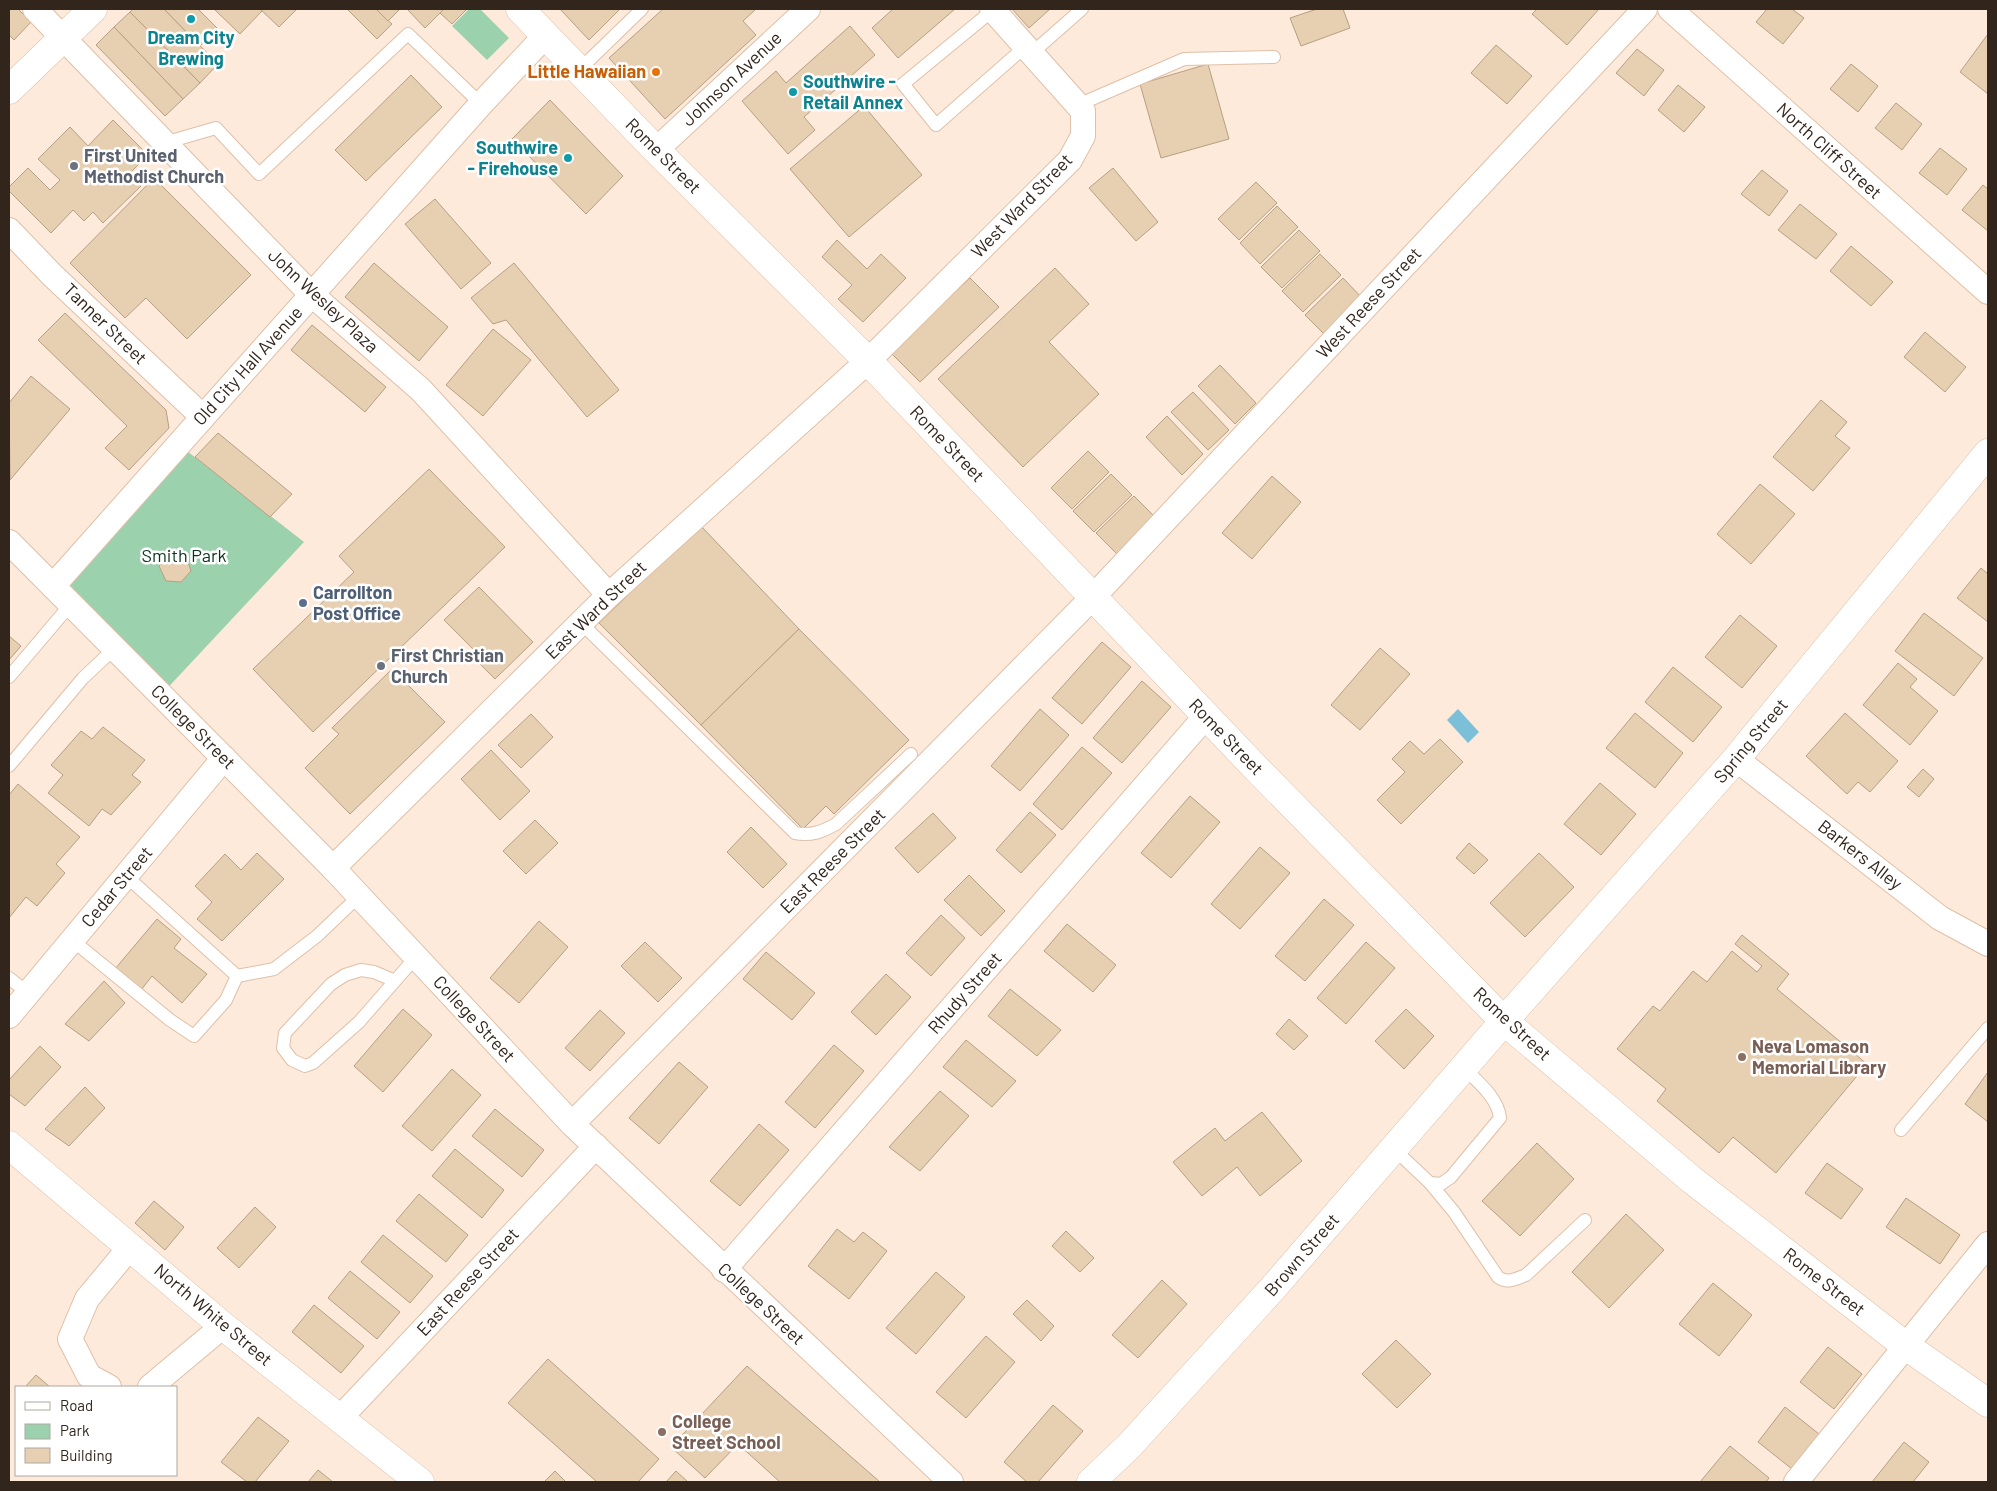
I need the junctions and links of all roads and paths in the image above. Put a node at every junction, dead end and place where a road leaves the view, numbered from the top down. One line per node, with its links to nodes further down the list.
1 (35, 9): 11 (street, John Wesley Plaza)
2 (94, 9): 11 (street)
3 (520, 9): 10 (street, Rome Street)
4 (642, 9): 14 (lane)
5 (808, 9): 19 (street, Johnson Avenue)
6 (1082, 9): 12 (lane)
7 (1645, 9): 29 (street, West Reese Street)
8 (1670, 9): 21 (street, North Cliff Street)
9 (994, 11): 12 (street, West Ward Street); 12 (lane)
10 (546, 35): 14 (street, Rome Street); 16 (street, Old City Hall Avenue)
11 (63, 38): 15 (street); 18 (street, John Wesley Plaza)
12 (1029, 50): 17 (street, West Ward Street)
13 (1274, 57): 17 (lane)
14 (579, 70): 19 (street, Rome Street)
15 (9, 90)
16 (482, 104): 18 (lane); 22 (street, Old City Hall Avenue)
17 (1078, 105): 23 (street, West Ward Street)
18 (164, 143): 22 (street, John Wesley Plaza)
19 (656, 150): 23 (street, Rome Street)
20 (9, 230): 24 (street, Tanner Street)
21 (1988, 292)
22 (311, 294): 24 (street, Old City Hall Avenue); 28 (street, John Wesley Plaza)
23 (868, 361): 28 (street, East Ward Street); 29 (street, Rome Street)
24 (202, 417): 27 (street, Old City Hall Avenue)
25 (1988, 453): 37 (street, Spring Street)
26 (9, 542): 27 (street, College Street)
27 (53, 586): 30 (street, College Street)
28 (609, 595): 31 (street, East Ward Street)
29 (1093, 597): 34 (street, Rome Street); 53 (street, East Reese Street)
30 (71, 604): 32 (street, College Street); 33 (lane)
31 (580, 623): 35 (lane); 39 (street, East Ward Street)
32 (115, 648): 36 (street, College Street); 38 (lane)
33 (9, 677)
34 (1206, 716): 50 (street, Rome Street); 62 (street, Rhudy Street)
35 (911, 754)
36 (224, 758): 39 (street, College Street); 40 (street, Cedar Street)
37 (1736, 759): 43 (street, Barkers Alley); 50 (street, Spring Street)
38 (9, 766)
39 (333, 868): 41 (street, College Street)
40 (126, 876): 42 (street, Cedar Street); 45 (lane)
41 (359, 896): 44 (street, College Street); 45 (lane)
42 (72, 940): 45 (lane); 48 (street, Cedar Street)
43 (1988, 944)
44 (416, 957): 47 (lane); 53 (street, College Street)
45 (237, 976)
46 (9, 978): 48 (lane)
47 (396, 980): 47 (lane)
48 (28, 992): 49 (street, Cedar Street)
49 (9, 1016)
50 (1504, 1021): 52 (street, Brown Street); 64 (street, Rome Street)
51 (1988, 1028): 54 (lane)
52 (1464, 1068): 57 (street, Brown Street); 58 (lane)
53 (572, 1124): 56 (street, College Street)
54 (1901, 1130)
55 (9, 1145): 61 (street, North White Street)
56 (596, 1146): 62 (street, College Street); 68 (street, East Reese Street)
57 (1395, 1150): 58 (lane); 71 (street, Brown Street)
58 (1430, 1183): 59 (lane)
59 (1585, 1220)
60 (1988, 1244): 64 (street)
61 (131, 1246): 63 (street, North White Street); 65 (street)
62 (724, 1270): 70 (street, College Street)
63 (223, 1326): 66 (street); 68 (street, North White Street)
64 (1906, 1346): 67 (street, Rome Street); 72 (street)
65 (107, 1386)
66 (151, 1386)
67 (1988, 1403)
68 (340, 1418): 69 (street, North White Street)
69 (420, 1482)
70 (951, 1482)
71 (1092, 1482)
72 (1796, 1482)

